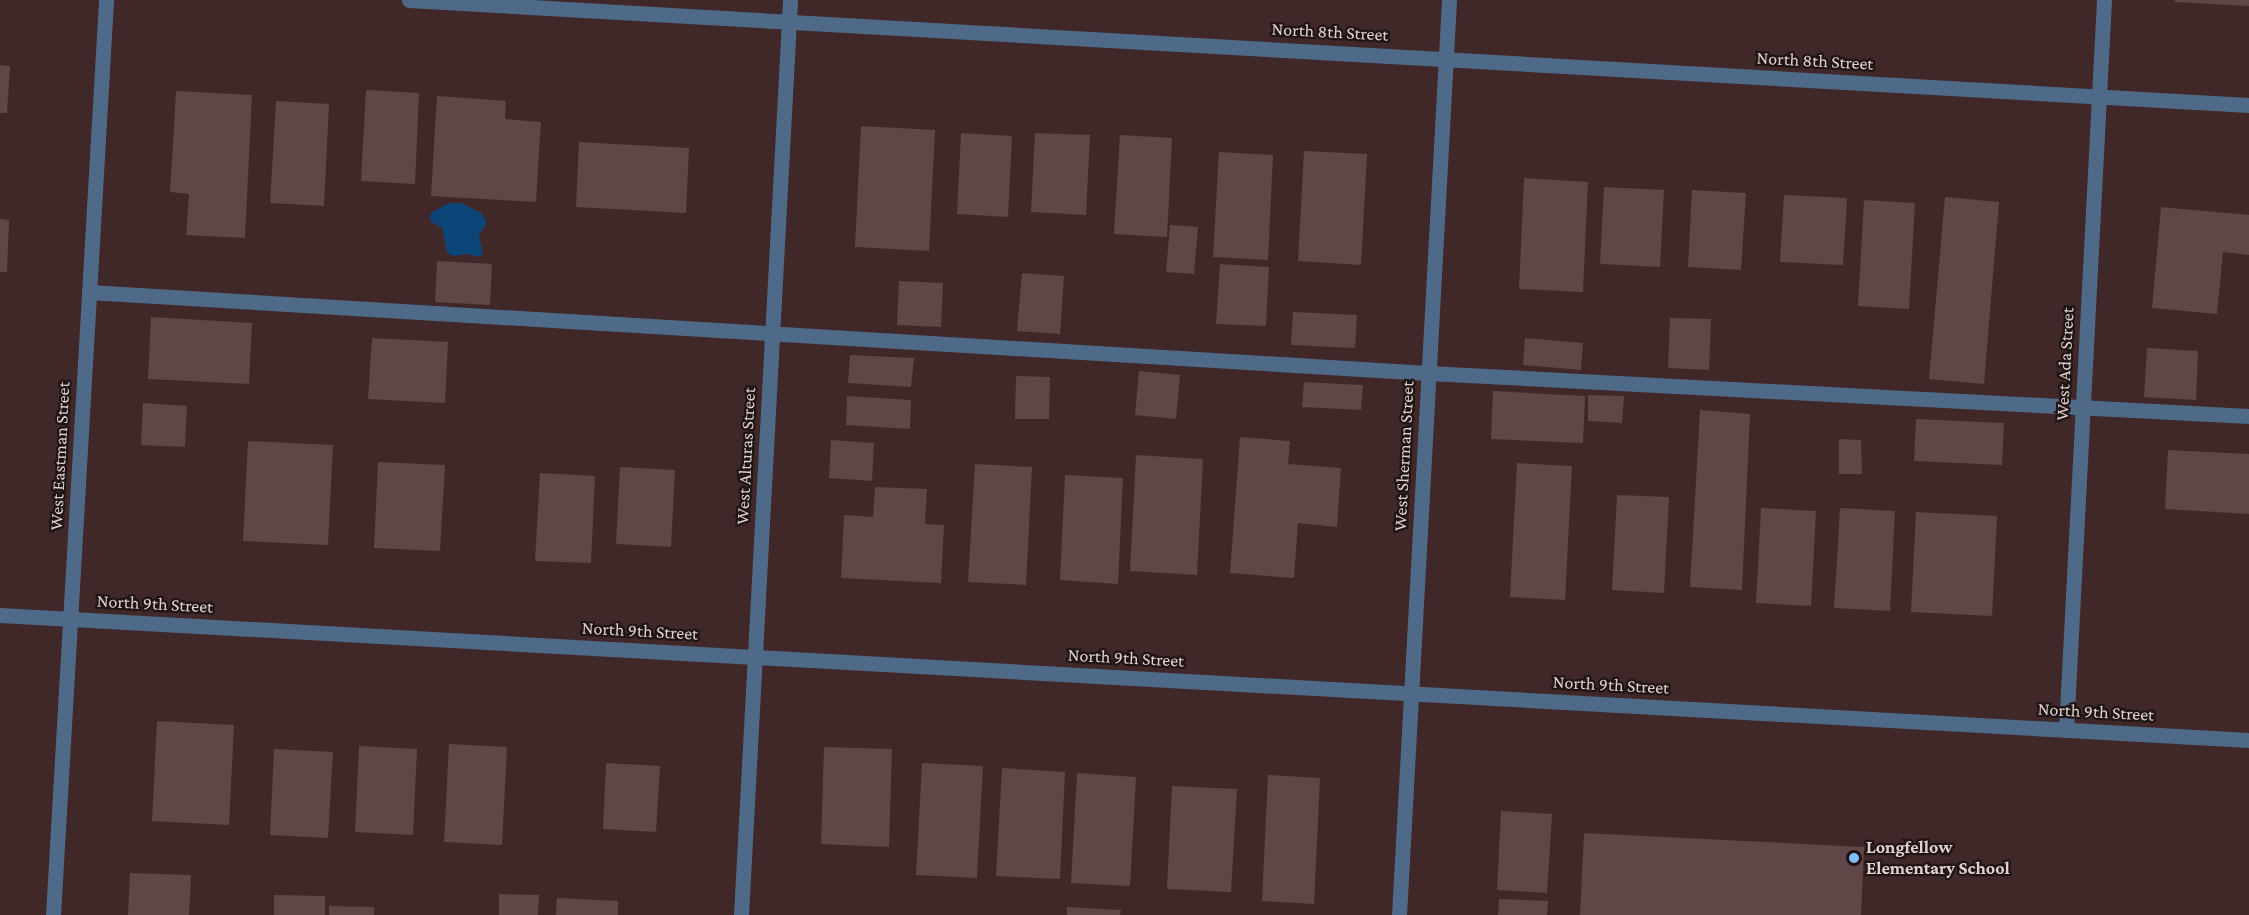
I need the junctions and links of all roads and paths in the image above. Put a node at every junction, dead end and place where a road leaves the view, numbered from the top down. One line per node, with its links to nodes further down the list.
1 (106, 0): 10 (street, West Eastman Street)
2 (409, 0): 6 (street, North 8th Street)
3 (790, 0): 6 (street, West Alturas Street)
4 (1449, 0): 7 (street, West Sherman Street)
5 (2104, 0): 8 (street, West Ada Street)
6 (789, 21): 7 (street, North 8th Street); 11 (street, West Alturas Street)
7 (1446, 58): 8 (street, North 8th Street); 12 (street, West Sherman Street)
8 (2099, 97): 9 (street, North 8th Street); 13 (street, West Ada Street)
9 (2249, 105)
10 (89, 292): 11 (street); 16 (street, West Eastman Street)
11 (772, 334): 12 (street); 17 (street, West Alturas Street)
12 (1428, 373): 13 (street); 18 (street, West Sherman Street)
13 (2082, 409): 14 (street); 19 (street, West Ada Street)
14 (2249, 416)
15 (0, 615): 16 (street, North 9th Street)
16 (71, 619): 17 (street, North 9th Street); 21 (street, West Eastman Street)
17 (754, 657): 18 (street, North 9th Street); 22 (street, West Alturas Street)
18 (1411, 694): 19 (street, North 9th Street); 23 (street, West Sherman Street)
19 (2066, 730): 20 (street, North 9th Street)
20 (2249, 740)
21 (53, 915)
22 (741, 915)
23 (1399, 915)

